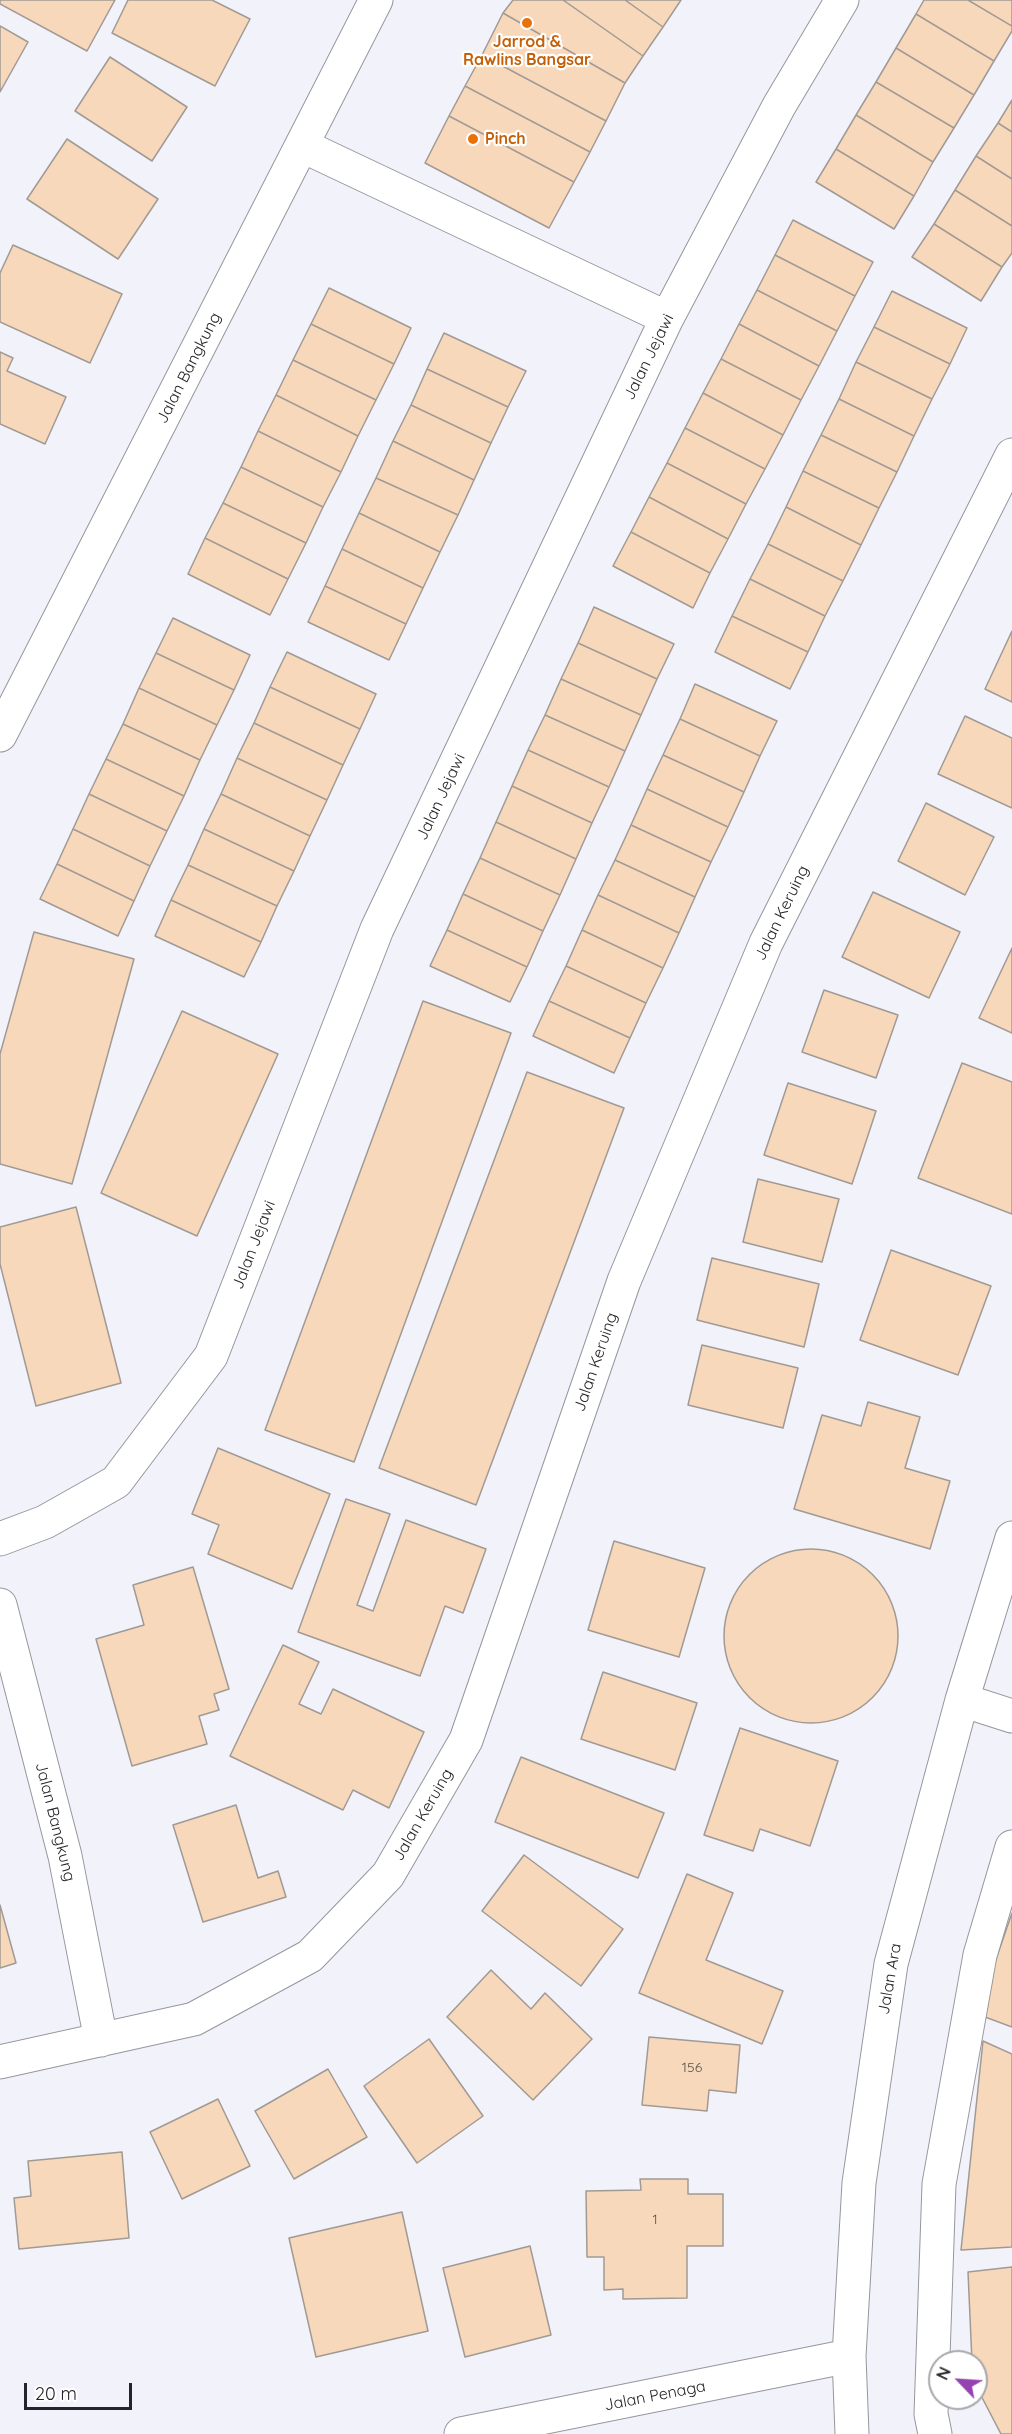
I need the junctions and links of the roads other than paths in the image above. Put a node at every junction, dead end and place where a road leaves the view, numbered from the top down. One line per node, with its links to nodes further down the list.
1 (376, 0): 3 (street, Jalan Bangkung)
2 (842, 0): 4 (street, Jalan Jejawi)
3 (303, 146): 4 (street); 6 (street, Jalan Bangkung)
4 (667, 318): 8 (street, Jalan Jejawi)
5 (1012, 455): 13 (street, Jalan Keruing)
6 (0, 735)
7 (1012, 1538): 10 (street, Jalan Ara)
8 (0, 1539)
9 (0, 1605): 13 (street, Jalan Bangkung)
10 (962, 1700): 11 (street); 15 (street, Jalan Ara)
11 (1012, 1716)
12 (1012, 1846): 16 (street)
13 (101, 2040): 14 (street, Jalan Keruing)
14 (0, 2062)
15 (849, 2356): 17 (street, Jalan Penaga); 18 (street, Jalan Ara)
16 (938, 2427)
17 (461, 2434)
18 (852, 2434)

